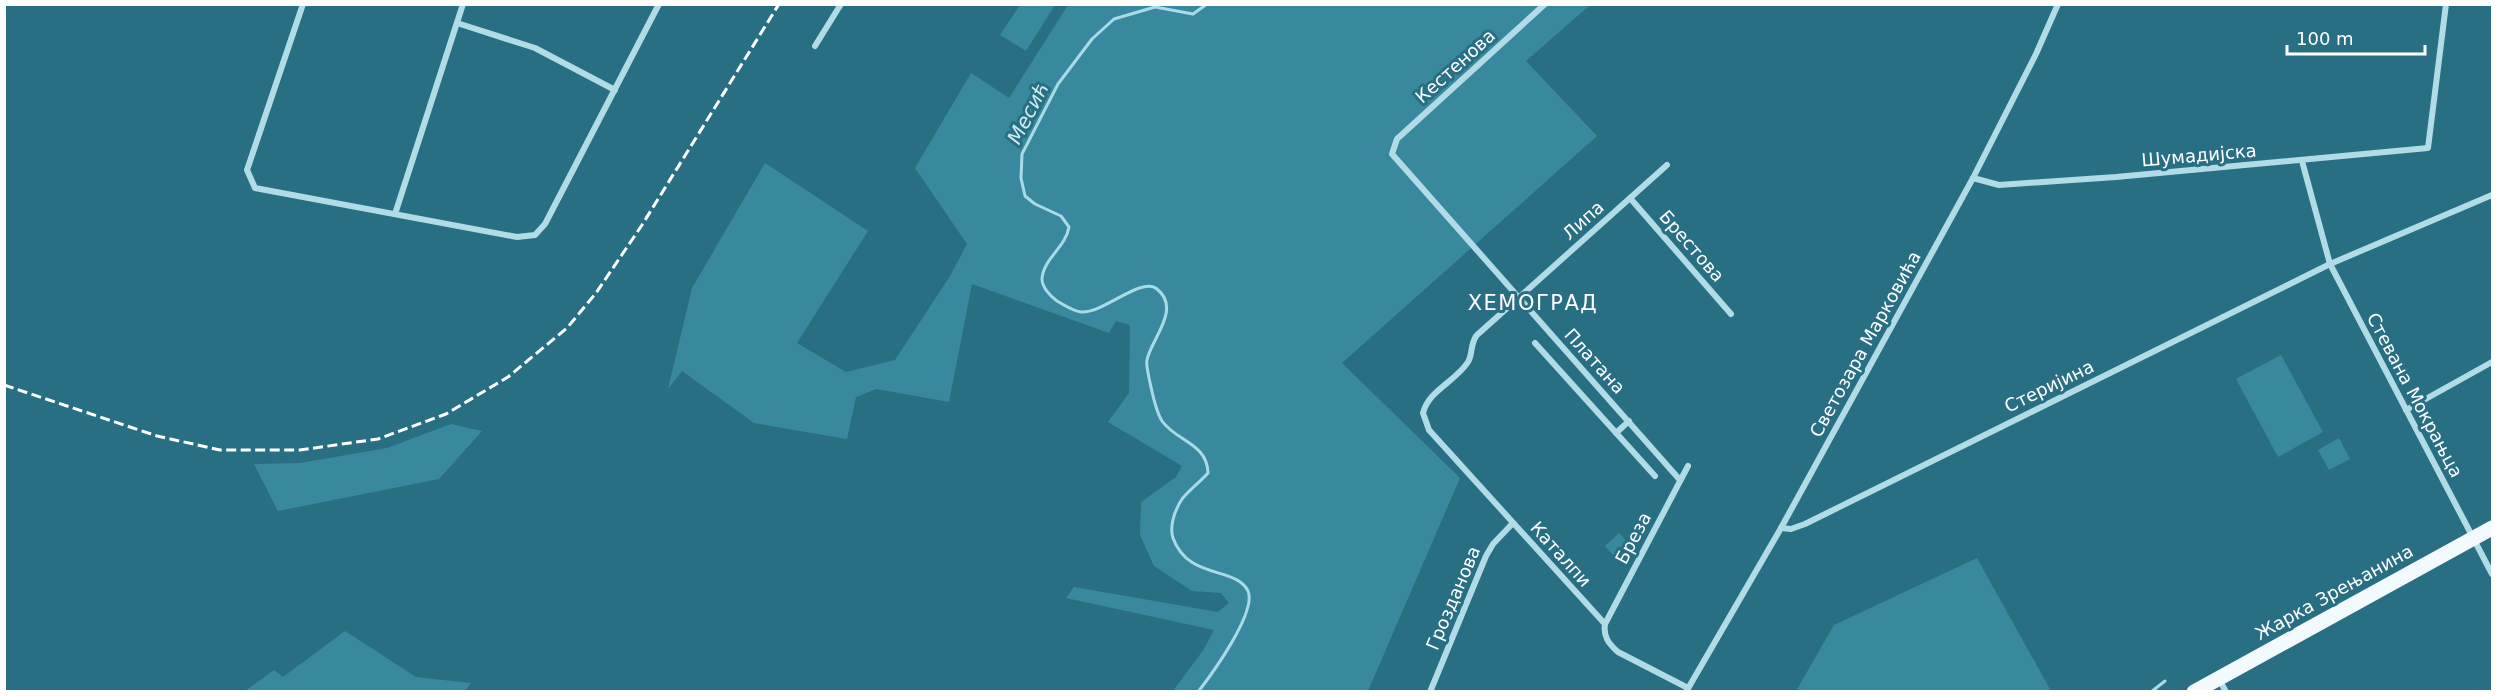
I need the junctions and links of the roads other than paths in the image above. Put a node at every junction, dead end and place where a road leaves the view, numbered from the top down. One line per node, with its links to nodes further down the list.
1 (303, 4): 17 (street)
2 (463, 4): 8 (street)
3 (659, 4): 10 (street)
4 (841, 4): 9 (street)
5 (1545, 4): 11 (street, Кестенова)
6 (2058, 4): 14 (street, Светозара Марковића)
7 (2446, 4): 12 (street, Шумадијска)
8 (457, 23): 10 (street); 17 (street)
9 (815, 46)
10 (615, 90): 17 (street)
11 (1392, 154): 19 (street, Платана)
12 (2302, 160): 14 (street, Шумадијска); 18 (street)
13 (1667, 165): 16 (street, Липа)
14 (1973, 178): 31 (street, Светозара Марковића)
15 (2493, 195): 18 (street, Стеријина)
16 (1630, 198): 19 (street, Липа); 20 (street, Брестова)
17 (394, 213)
18 (2330, 264): 23 (street, Стевана Мокрањца); 31 (street, Стеријина)
19 (1518, 298): 24 (street, Липа); 25 (street, Платана)
20 (1731, 314)
21 (1535, 343): 26 (street)
22 (2493, 362): 23 (street)
23 (2406, 410): 33 (street, Стевана Мокрањца)
24 (1424, 419): 30 (street, Каталпи)
25 (1629, 422): 26 (street); 29 (street, Платана)
26 (1616, 433): 28 (street)
27 (1688, 466): 29 (street, Бреза)
28 (1655, 476)
29 (1680, 480): 35 (street, Бреза)
30 (1513, 523): 35 (street, Каталпи); 38 (street, Грозданова)
31 (1781, 528): 37 (street, Светозара Марковића)
32 (2493, 528): 33 (main road, Жарка Зрењанина)
33 (2473, 538): 34 (street, Стевана Мокрањца); 36 (main road, Жарка Зрењанина)
34 (2493, 574)
35 (1605, 624): 37 (street, Каталпи)
36 (2218, 677): 39 (main road, Жарка Зрењанина); 40 (street)
37 (1687, 690)
38 (1430, 692)
39 (2194, 692)
40 (2226, 692)

